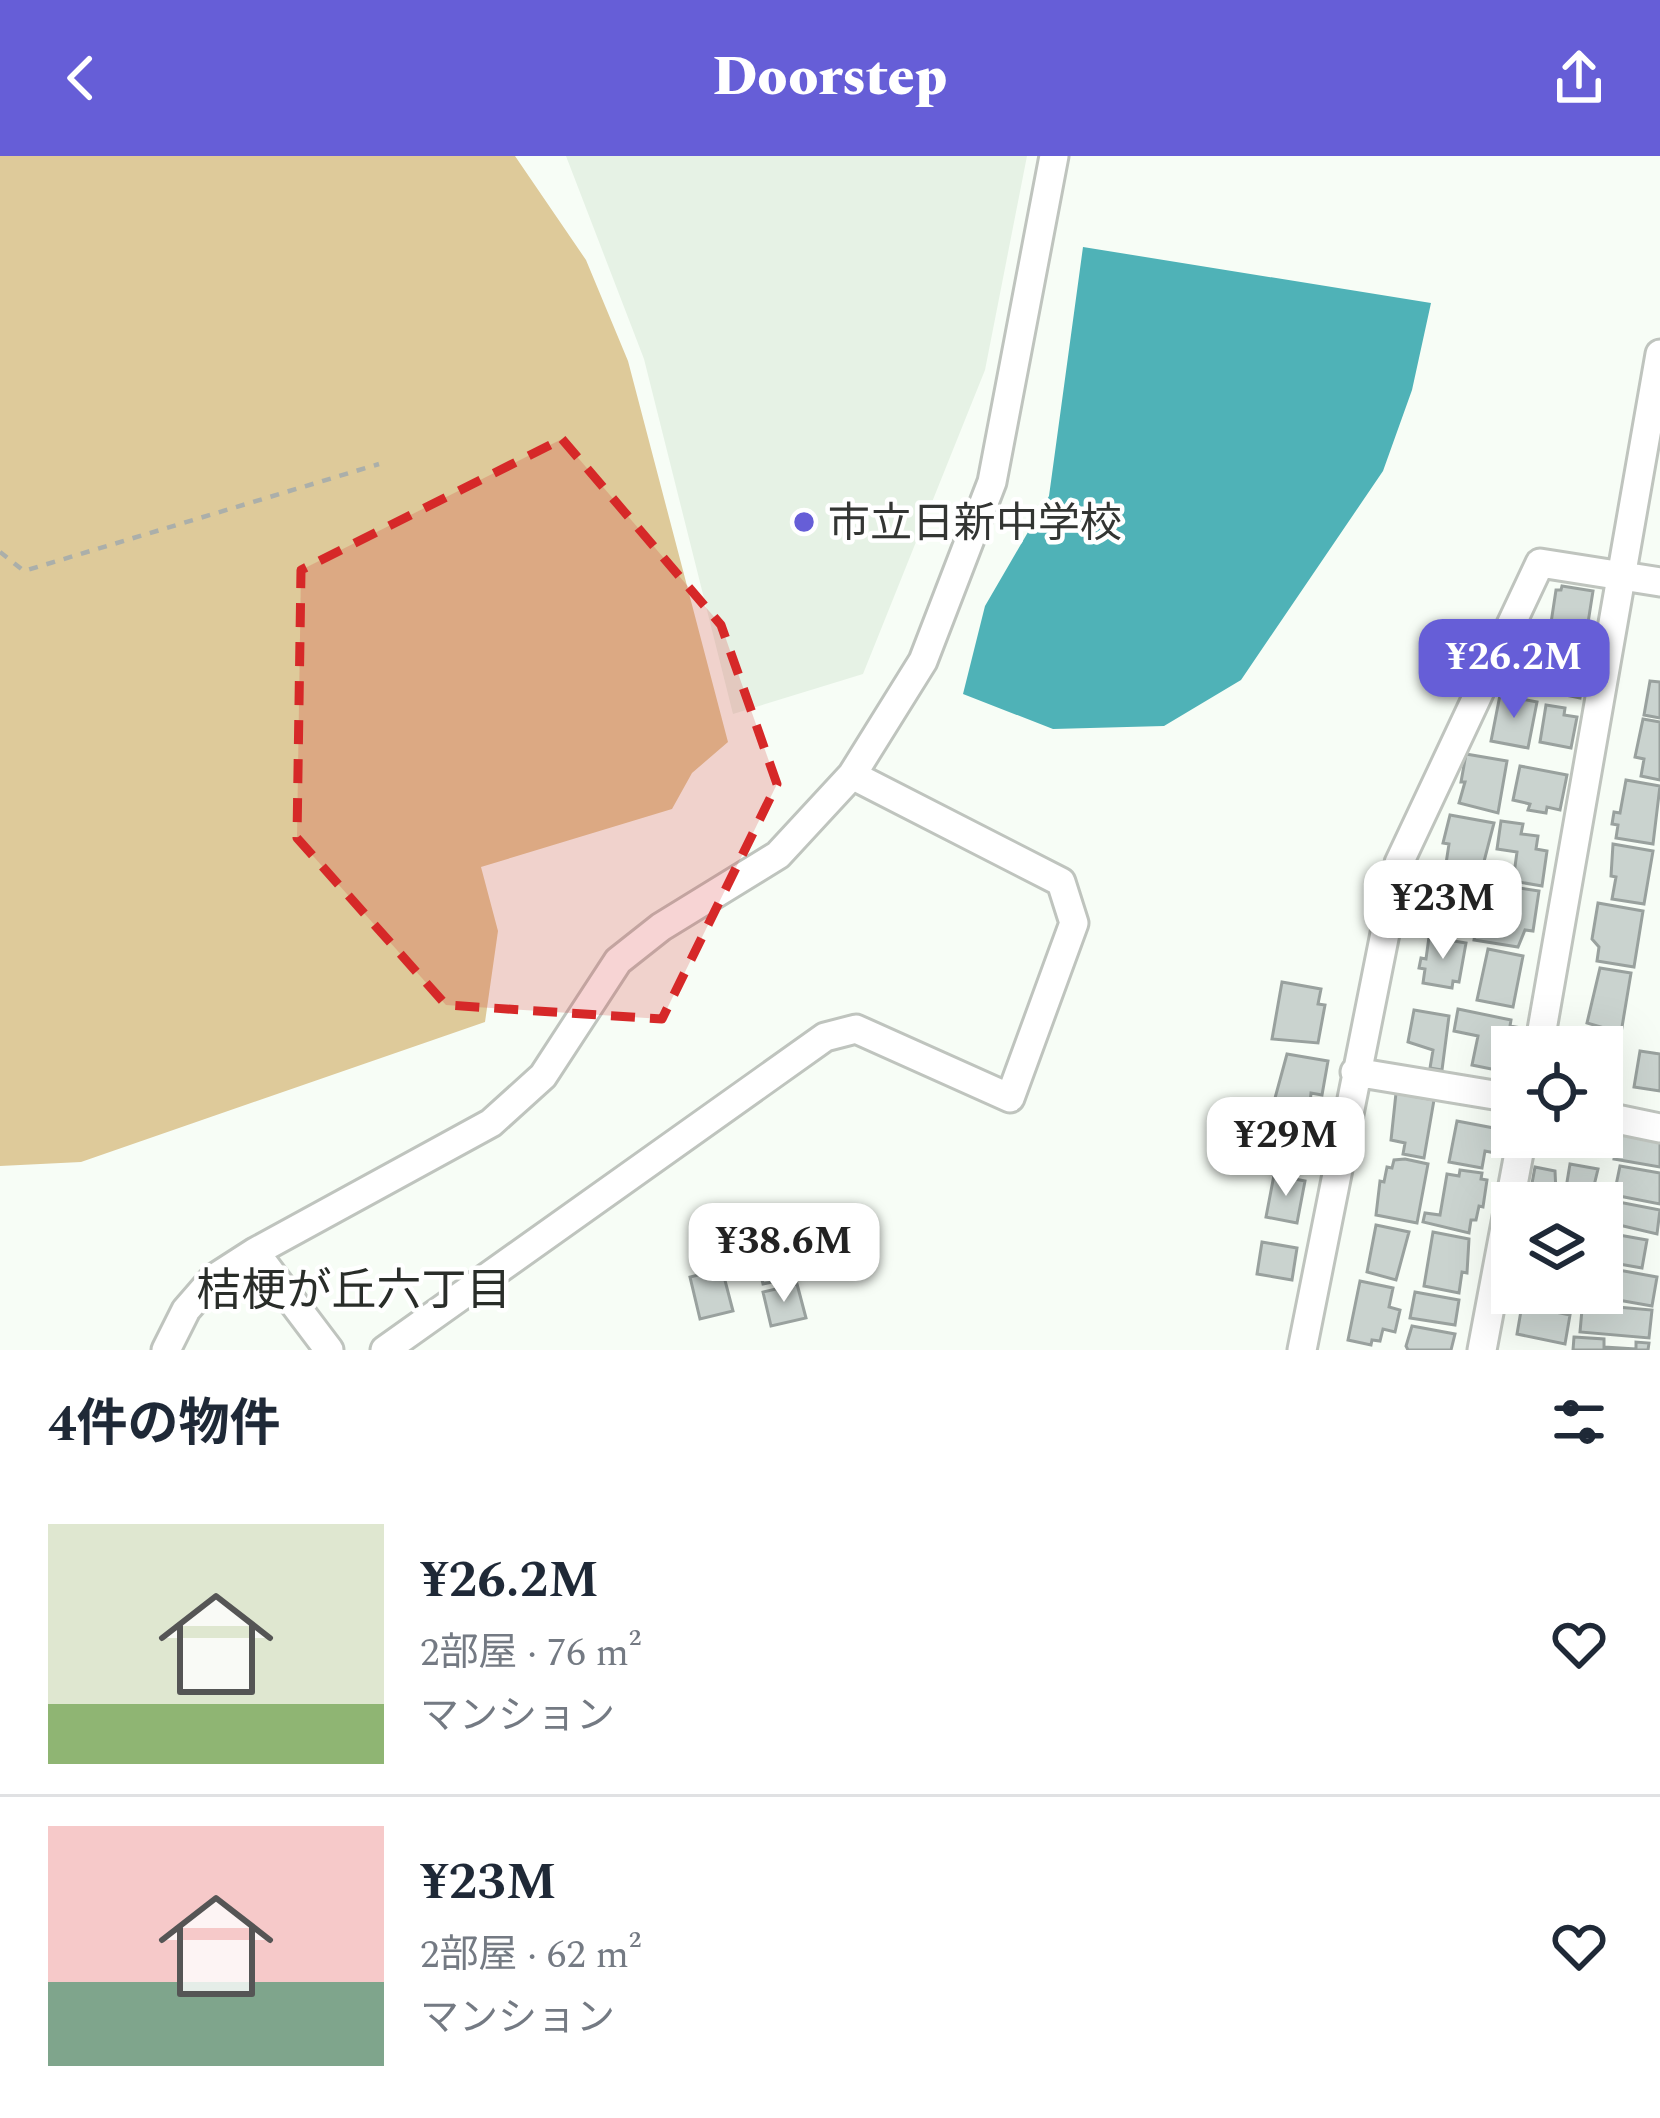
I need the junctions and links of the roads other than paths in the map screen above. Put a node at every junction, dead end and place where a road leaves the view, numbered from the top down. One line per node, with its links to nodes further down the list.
1 (1054, 156): 5 (street)
2 (1660, 354): 3 (street)
3 (1623, 574): 4 (street); 6 (street); 7 (street)
4 (1660, 581)
5 (852, 775): 12 (street); 15 (street)
6 (1543, 1026)
7 (1354, 1072): 8 (street); 16 (street)
8 (1491, 1095)
9 (1623, 1120): 10 (street)
10 (1660, 1128)
11 (1518, 1158): 17 (street)
12 (255, 1252): 13 (street); 14 (street)
13 (166, 1350)
14 (329, 1350)
15 (385, 1350)
16 (1302, 1350)
17 (1482, 1350)

